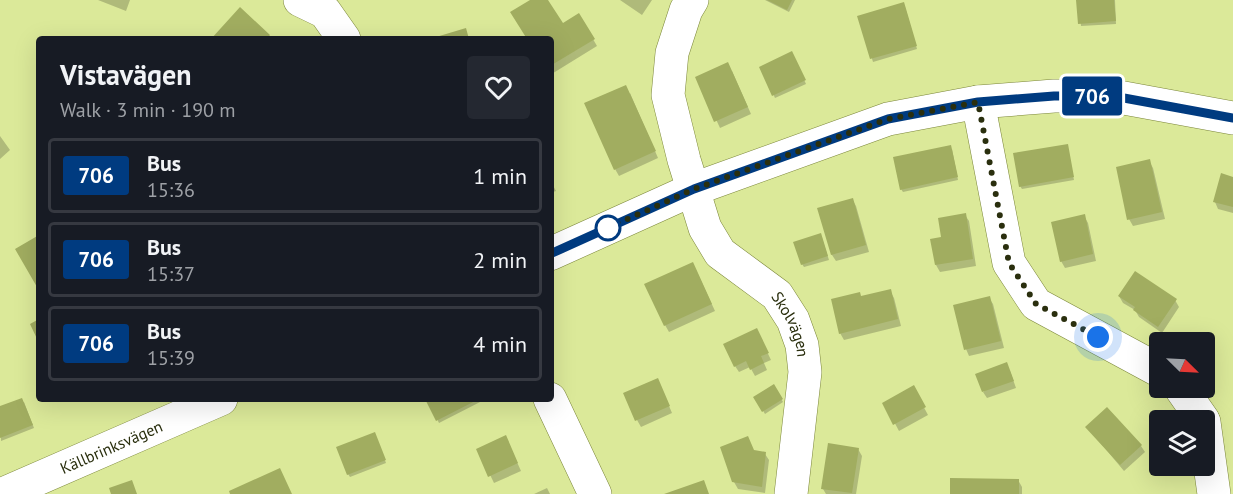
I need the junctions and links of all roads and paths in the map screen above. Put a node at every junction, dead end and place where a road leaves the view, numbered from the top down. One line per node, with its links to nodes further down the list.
1 (692, 0): 6 (street, Skolvägen)
2 (319, 4): 3 (street)
3 (342, 36)
4 (978, 102): 5 (street); 6 (street); 8 (street)
5 (1233, 118)
6 (694, 189): 7 (street); 14 (street, Skolvägen)
7 (554, 252)
8 (1149, 365)
9 (214, 402): 12 (street, Källbrinksvägen)
10 (551, 402): 13 (street)
11 (1212, 476): 15 (street)
12 (3, 494)
13 (596, 494)
14 (791, 494)
15 (1214, 494)

